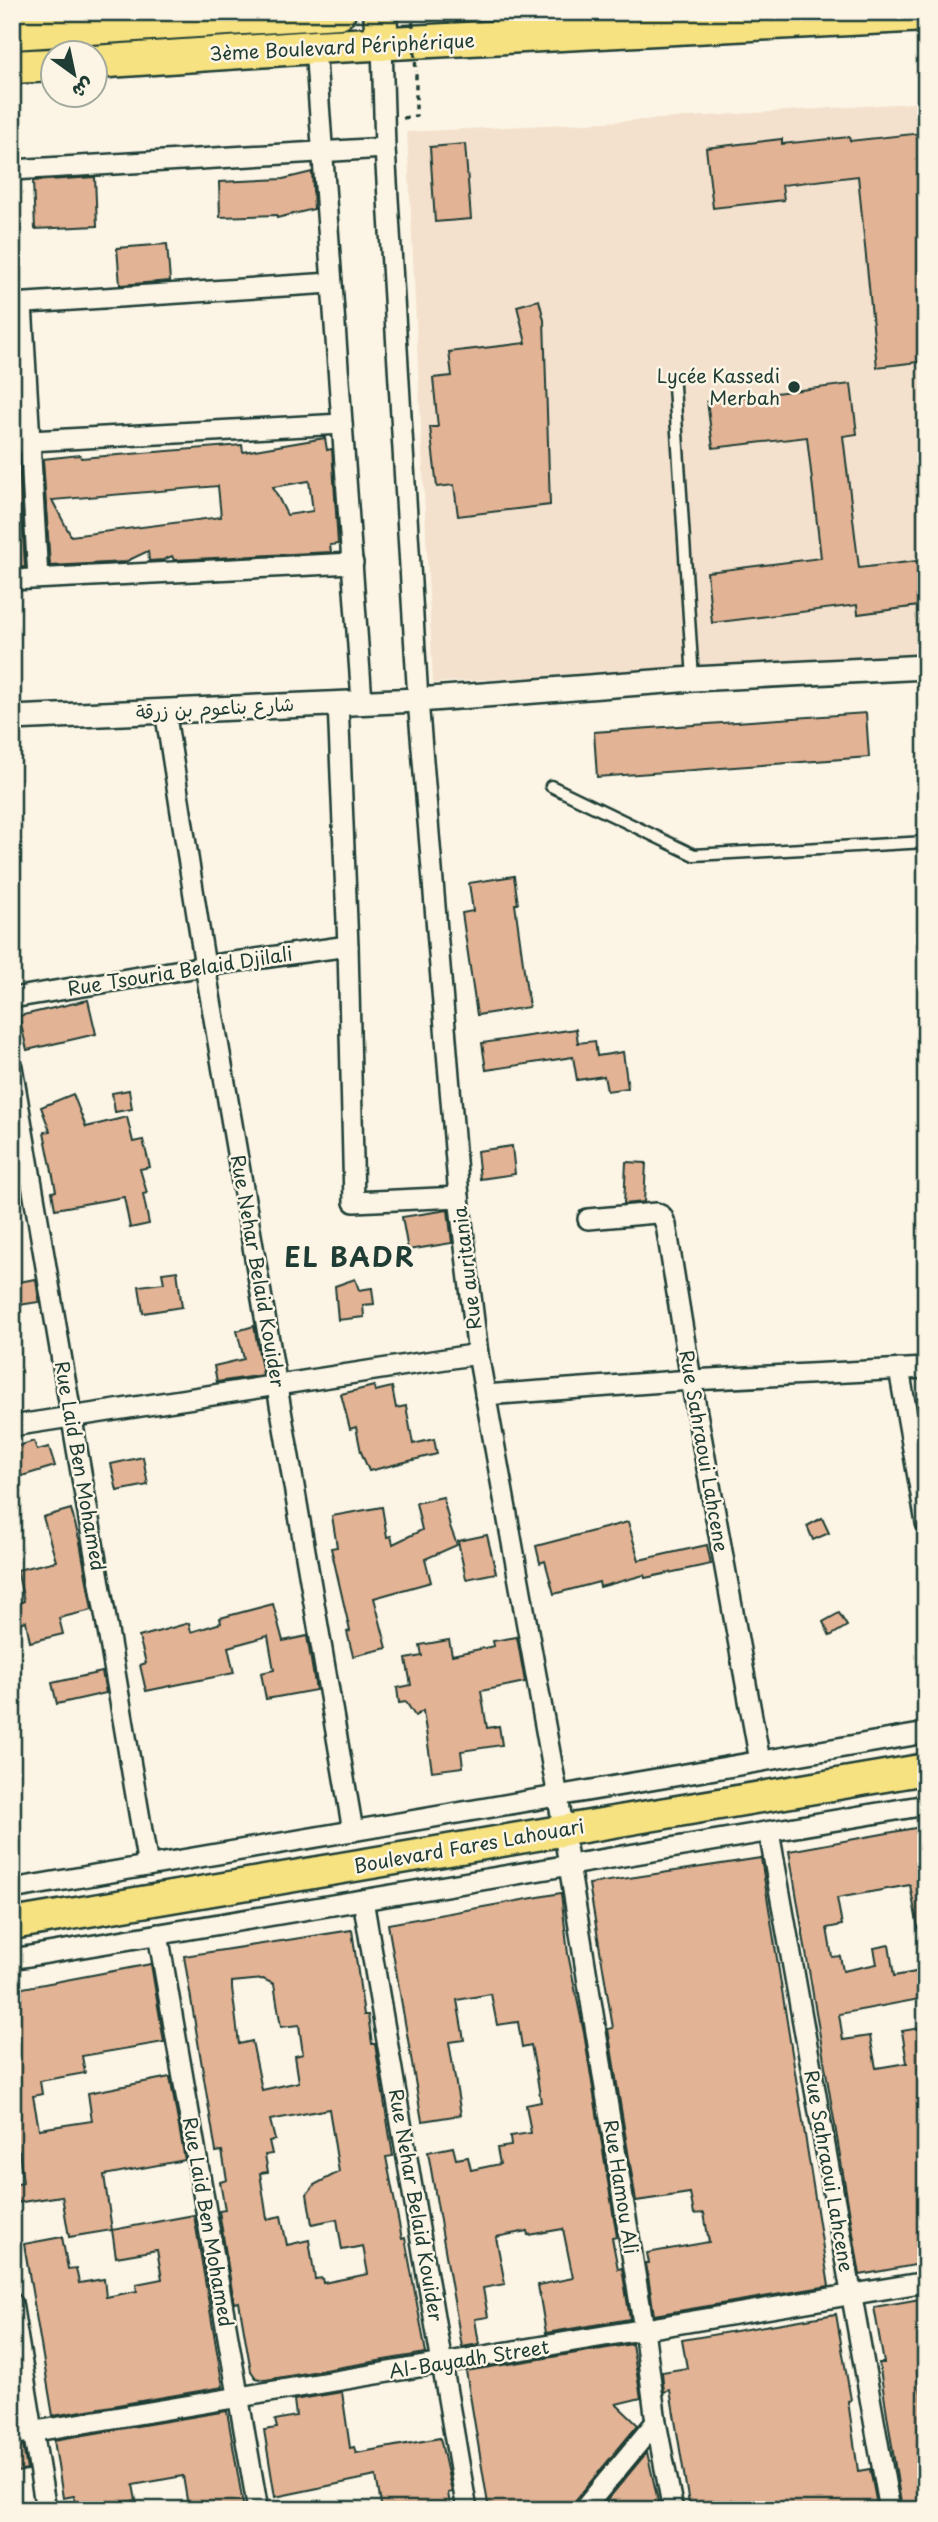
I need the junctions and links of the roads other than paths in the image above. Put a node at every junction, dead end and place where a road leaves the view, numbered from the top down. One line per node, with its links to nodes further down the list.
1 (380, 12): 6 (highway)
2 (315, 13): 4 (highway); 7 (highway)
3 (926, 15): 6 (highway, 3ème Boulevard Périphérique)
4 (136, 25): 5 (highway); 8 (highway)
5 (12, 33)
6 (382, 44): 7 (highway, 3ème Boulevard Périphérique); 12 (street, Rue auritania)
7 (315, 47): 8 (highway, 3ème Boulevard Périphérique); 13 (street)
8 (140, 59): 9 (highway, 3ème Boulevard Périphérique)
9 (108, 61)
10 (38, 66): 11 (highway)
11 (12, 67)
12 (385, 148): 13 (street); 25 (street, Rue auritania)
13 (321, 152): 14 (street); 15 (street)
14 (12, 170)
15 (331, 283): 16 (street); 18 (street)
16 (17, 304): 19 (street)
17 (674, 386): 24 (lane)
18 (342, 424): 19 (street); 20 (street)
19 (20, 442): 21 (street)
20 (353, 563): 21 (street); 26 (street)
21 (38, 578): 22 (street)
22 (12, 580)
23 (926, 667): 24 (street, شارع بناعوم بن زرقة)
24 (693, 679): 25 (street, شارع بناعوم بن زرقة)
25 (418, 700): 26 (street, شارع بناعوم بن زرقة); 36 (street, Rue auritania)
26 (362, 701): 27 (street, شارع بناعوم بن زرقة)
27 (338, 702): 28 (street, شارع بناعوم بن زرقة); 32 (street)
28 (164, 710): 29 (street, شارع بناعوم بن زرقة); 33 (street, Rue Nehar Belaid Kouider)
29 (12, 718)
30 (551, 786): 31 (lane)
31 (926, 842)
32 (348, 946): 33 (street, Rue Tsouria Belaid Djilali); 36 (street)
33 (205, 966): 34 (street, Rue Tsouria Belaid Djilali); 42 (street, Rue Nehar Belaid Kouider)
34 (12, 998)
35 (12, 1067): 44 (street, Rue Laid Ben Mohamed)
36 (459, 1197): 38 (street, Rue auritania)
37 (588, 1219): 41 (street, Rue Sahraoui Lahcene)
38 (478, 1354): 42 (street); 43 (street, Rue auritania)
39 (926, 1368): 40 (street)
40 (900, 1369): 41 (street); 46 (street)
41 (691, 1380): 43 (street); 48 (street, Rue Sahraoui Lahcene)
42 (278, 1385): 44 (street); 53 (street, Rue Nehar Belaid Kouider)
43 (485, 1395): 50 (street, Rue auritania)
44 (71, 1415): 45 (street); 56 (street, Rue Laid Ben Mohamed)
45 (12, 1426)
46 (926, 1523)
47 (926, 1733): 48 (street)
48 (760, 1761): 50 (street)
49 (926, 1769): 52 (main road, Boulevard Fares Lahouari)
50 (558, 1797): 52 (street, Rue auritania); 53 (street)
51 (926, 1805): 54 (street)
52 (562, 1830): 55 (street, Rue Hamou Ali); 59 (main road, Boulevard Fares Lahouari)
53 (353, 1831): 56 (street)
54 (769, 1832): 55 (street); 63 (street, Rue Sahraoui Lahcene)
55 (568, 1865): 58 (street); 65 (street, Rue Hamou Ali)
56 (148, 1866): 57 (street)
57 (12, 1889)
58 (363, 1900): 60 (street); 66 (street, Rue Nehar Belaid Kouider)
59 (12, 1924)
60 (158, 1934): 61 (street); 67 (street, Rue Laid Ben Mohamed)
61 (12, 1959)
62 (926, 2282): 63 (street, Al-Bayadh Street)
63 (851, 2295): 65 (street, Al-Bayadh Street); 76 (street, Rue Sahraoui Lahcene)
64 (12, 2303): 69 (street)
65 (644, 2329): 66 (street, Al-Bayadh Street); 68 (street, Rue Hamou Ali)
66 (443, 2363): 67 (street, Al-Bayadh Street); 73 (street, Rue Nehar Belaid Kouider)
67 (238, 2397): 69 (street, Al-Bayadh Street); 72 (street, Rue Laid Ben Mohamed)
68 (656, 2422): 74 (street); 75 (street, Rue Hamou Ali)
69 (34, 2431): 70 (street, Al-Bayadh Street); 71 (street)
70 (12, 2435)
71 (46, 2510)
72 (258, 2510)
73 (467, 2510)
74 (583, 2510)
75 (673, 2510)
76 (890, 2510)

